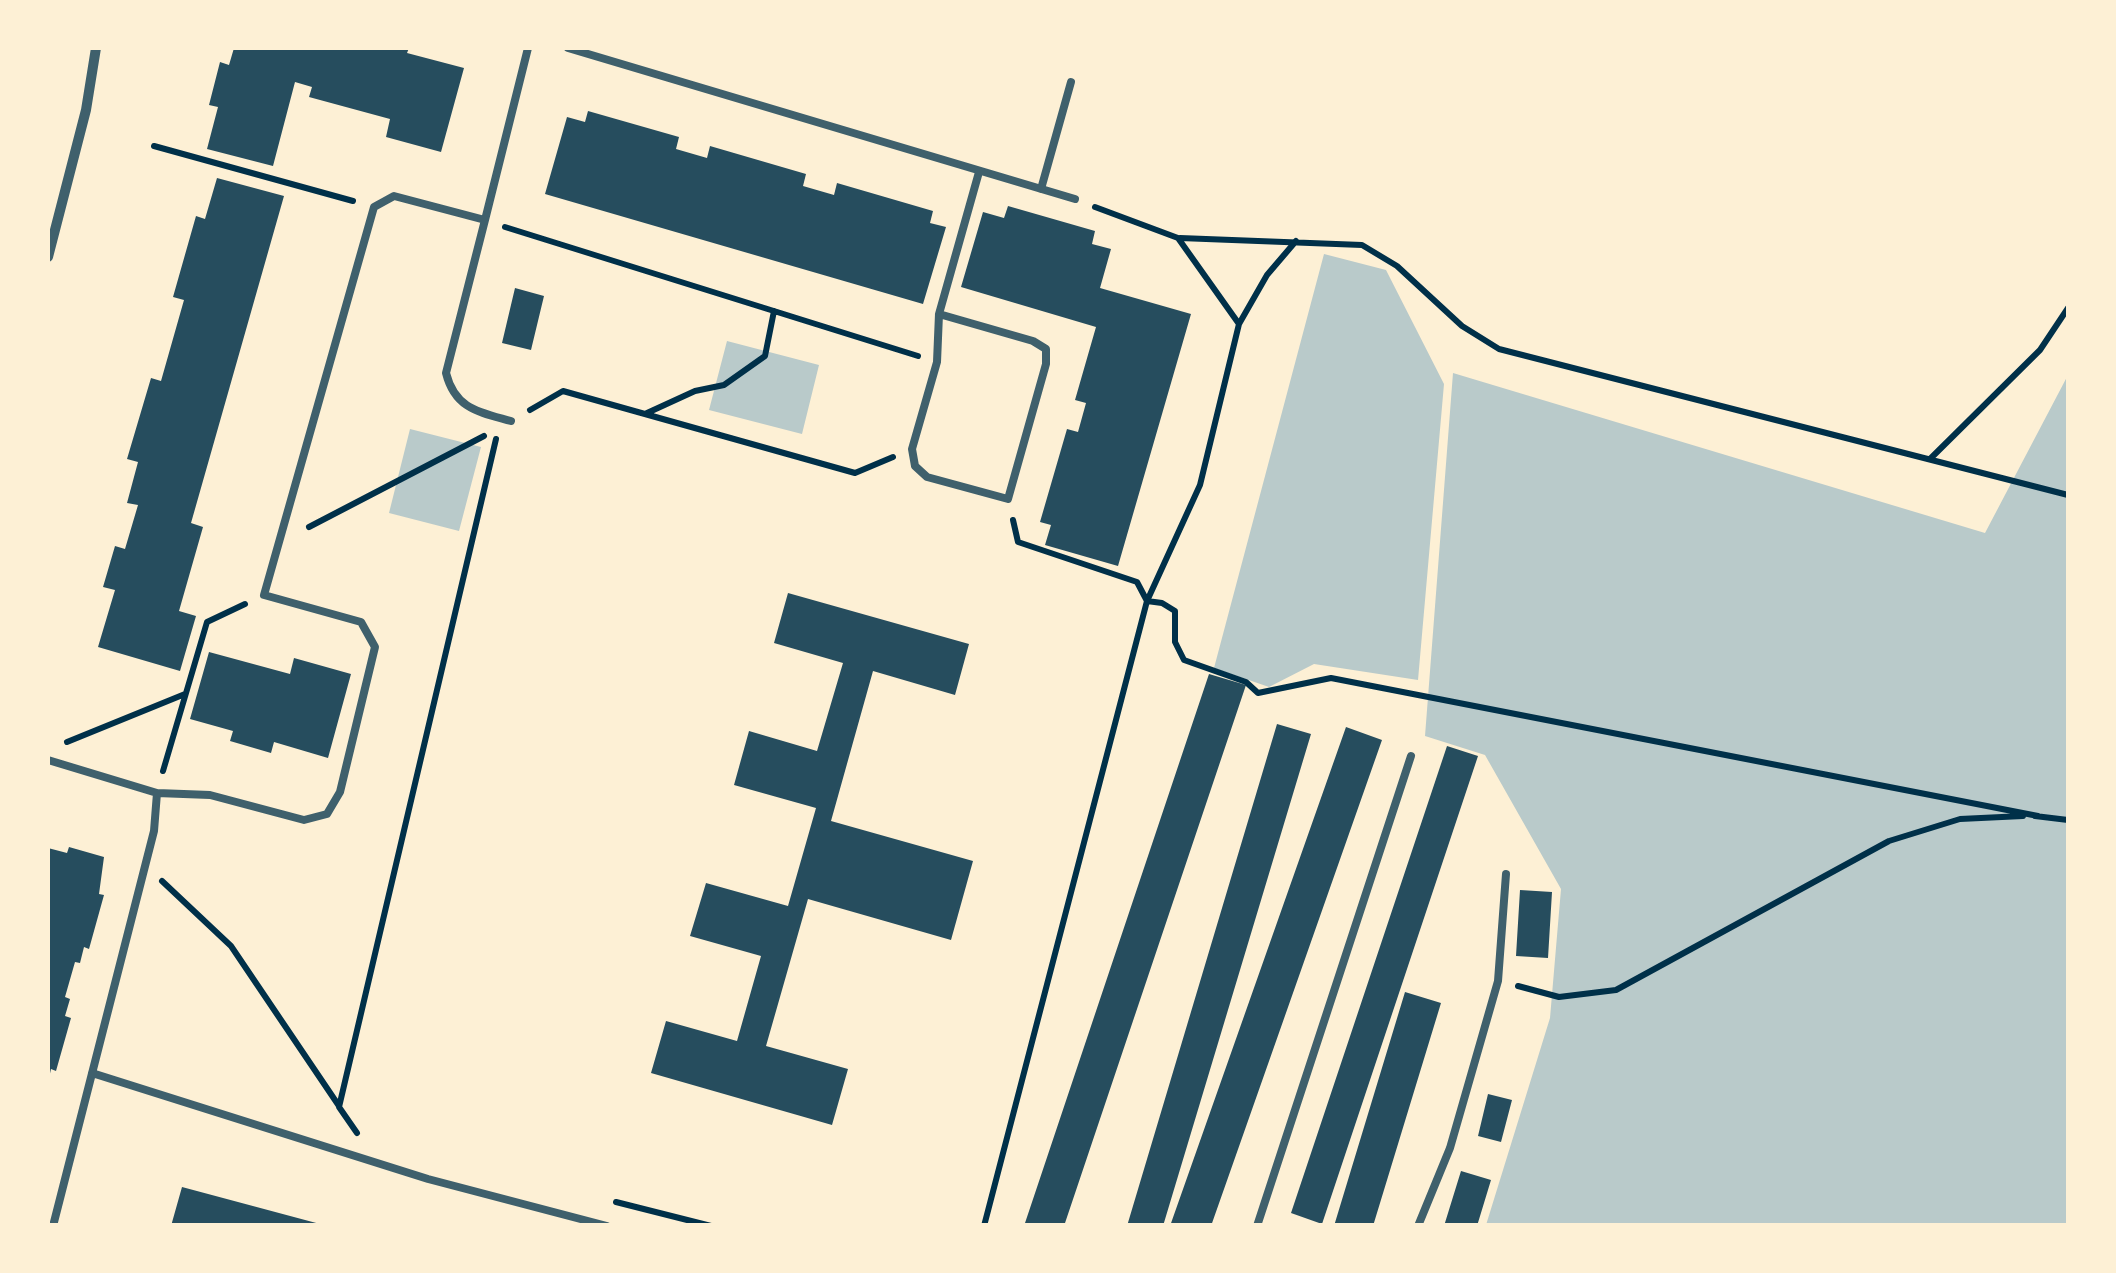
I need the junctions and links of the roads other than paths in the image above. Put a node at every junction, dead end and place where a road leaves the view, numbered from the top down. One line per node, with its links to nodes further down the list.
1 (96, 48): 9 (street)
2 (528, 48): 8 (lane)
3 (568, 48): 5 (lane)
4 (1071, 82): 6 (lane)
5 (979, 172): 6 (lane); 10 (lane)
6 (1041, 189): 7 (lane)
7 (1075, 199)
8 (484, 220): 11 (lane); 14 (lane)
9 (48, 257)
10 (939, 314): 10 (lane)
11 (512, 421)
12 (1411, 756): 19 (lane)
13 (48, 760): 14 (lane)
14 (157, 793): 16 (lane)
15 (1506, 874): 20 (lane)
16 (92, 1073): 17 (lane); 18 (lane)
17 (54, 1226)
18 (608, 1226)
19 (1257, 1226)
20 (1418, 1226)

